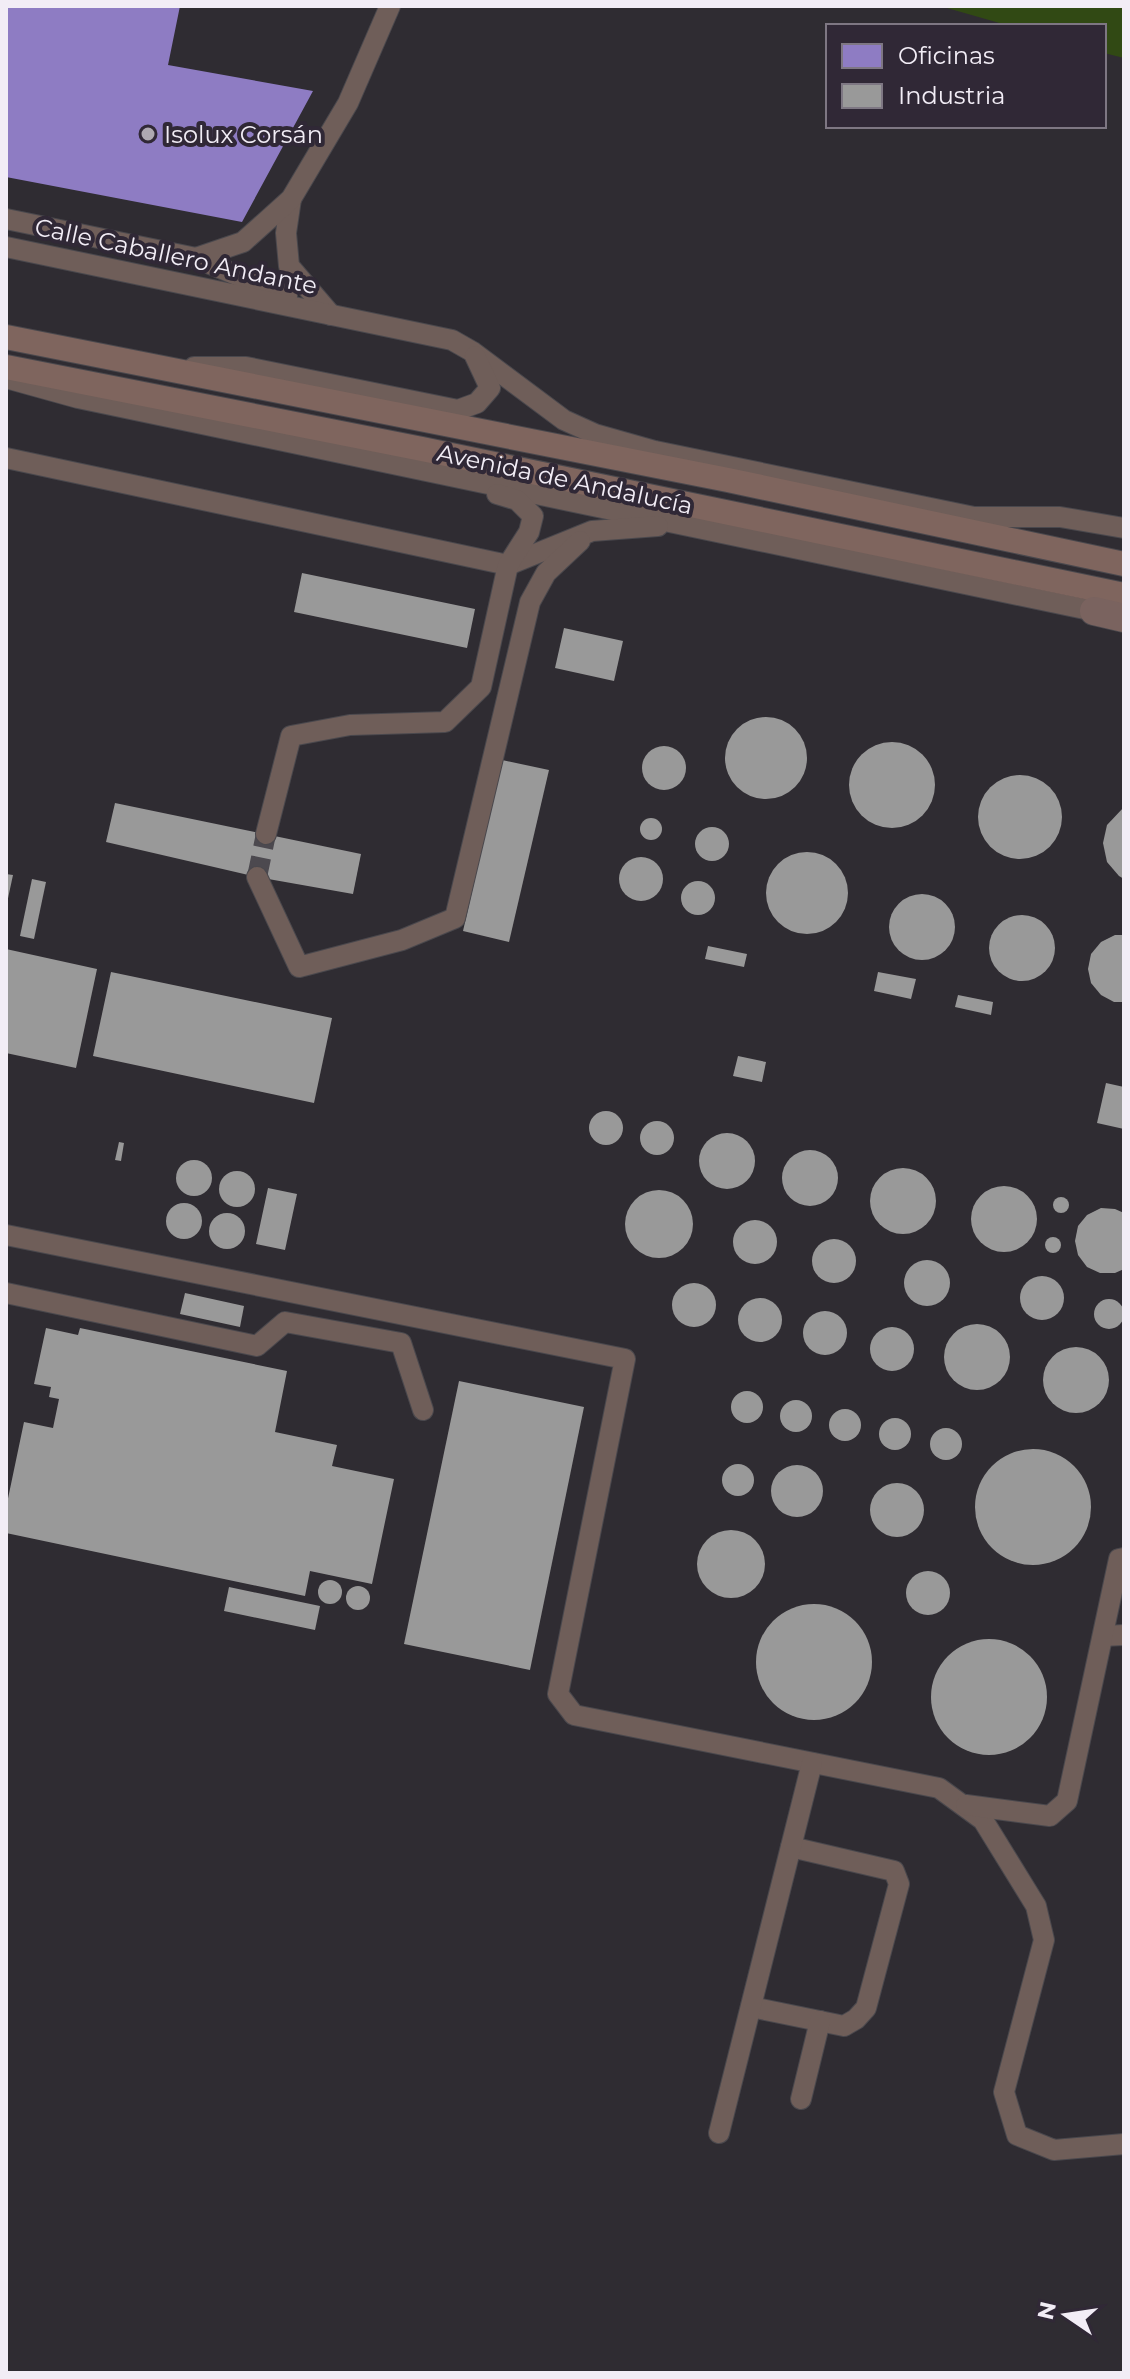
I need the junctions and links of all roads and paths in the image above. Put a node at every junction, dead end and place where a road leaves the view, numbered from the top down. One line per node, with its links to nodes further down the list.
1 (390, 6): 2 (street)
2 (291, 199): 5 (street); 6 (street)
3 (6, 219): 5 (street, Calle Caballero Andante)
4 (6, 247): 6 (street, Calle Caballero Andante)
5 (196, 258): 6 (street, Calle Caballero Andante)
6 (331, 315): 8 (street)
7 (6, 337): 9 (main road, Avenida de Andalucía)
8 (473, 352): 9 (street); 12 (street)
9 (153, 366): 15 (main road, Avenida de Andalucía)
10 (6, 367): 23 (main road, Avenida de Andalucía)
11 (6, 378): 14 (street)
12 (655, 451): 15 (street); 17 (street)
13 (6, 458): 22 (street)
14 (413, 469): 18 (street); 22 (street)
15 (728, 480): 16 (main road, Avenida de Andalucía)
16 (890, 515): 17 (street); 21 (main road, Avenida de Andalucía)
17 (974, 517): 19 (street)
18 (686, 524): 20 (street); 24 (street)
19 (1124, 528)
20 (592, 531): 22 (street); 27 (street)
21 (1124, 564)
22 (508, 565): 26 (street)
23 (1124, 595)
24 (1094, 611): 25 (highway)
25 (1124, 618)
26 (266, 834)
27 (257, 877)
28 (6, 1235): 34 (street)
29 (6, 1293): 30 (street)
30 (423, 1410)
31 (1124, 1558): 33 (street)
32 (1124, 1635): 33 (street)
33 (1103, 1636): 35 (street)
34 (812, 1763): 35 (street); 36 (street)
35 (961, 1804): 41 (street)
36 (791, 1847): 37 (street); 38 (street)
37 (751, 2007): 38 (street); 40 (street)
38 (820, 2021): 39 (street)
39 (801, 2099)
40 (719, 2133)
41 (1124, 2144)

